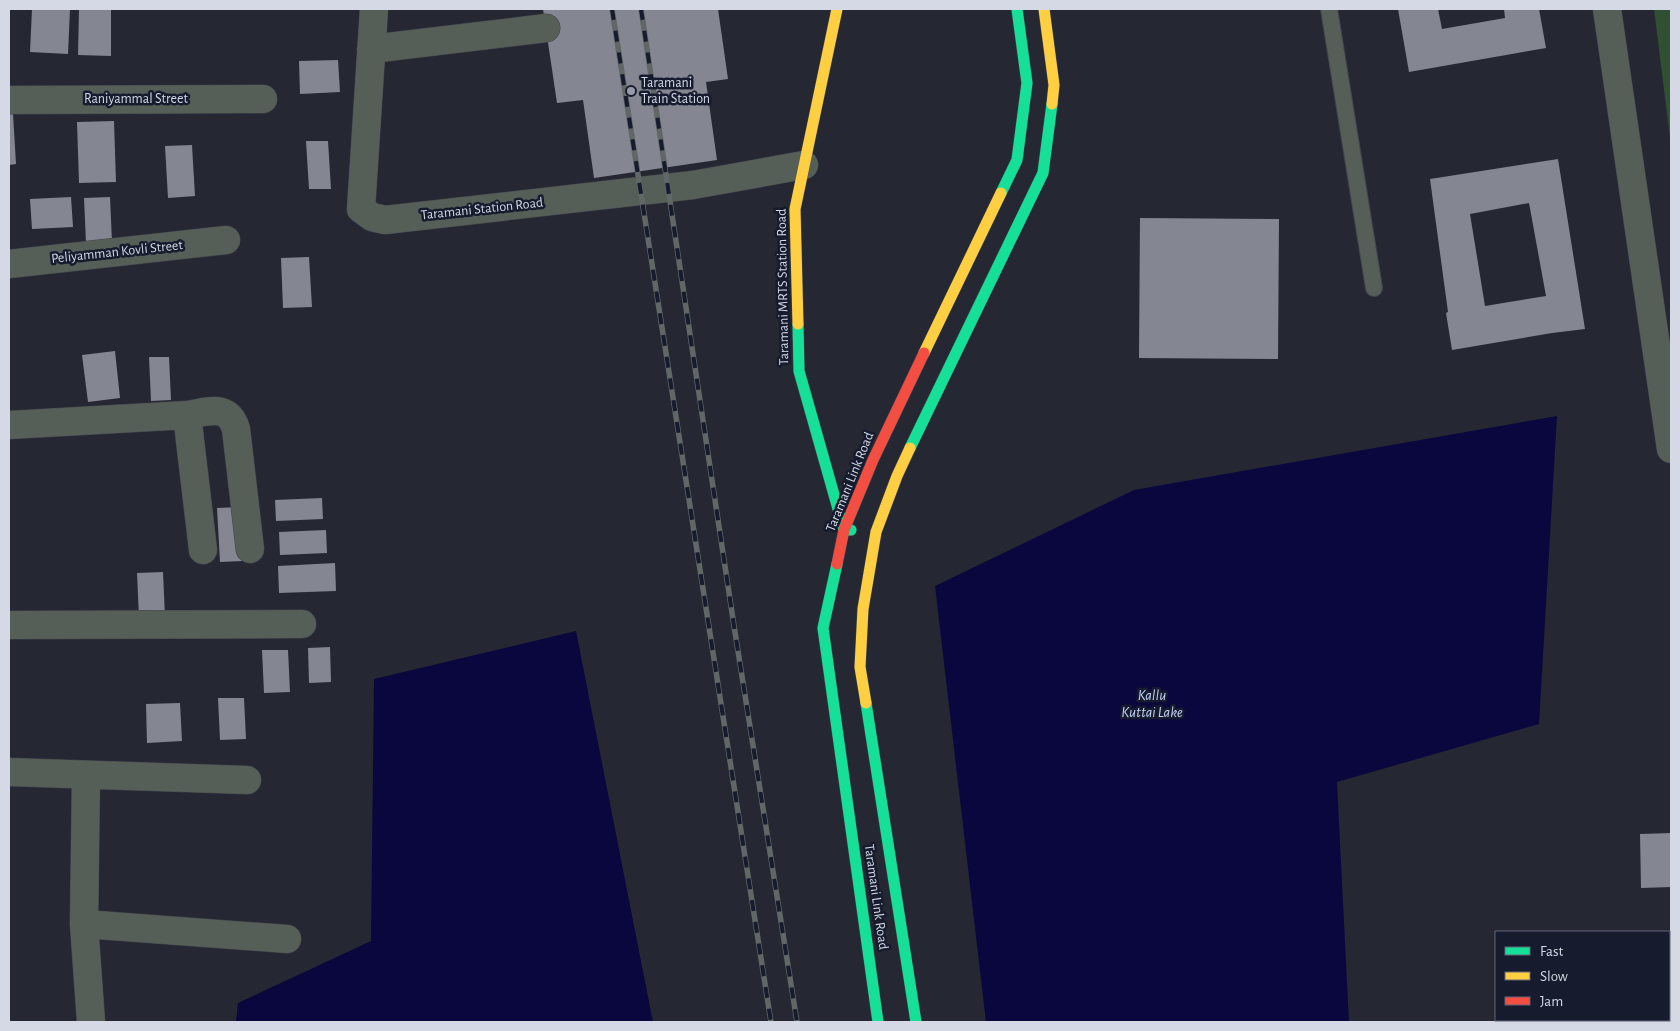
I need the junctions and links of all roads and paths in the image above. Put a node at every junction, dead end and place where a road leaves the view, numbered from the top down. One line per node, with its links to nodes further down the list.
1 (374, 9): 8 (street, Taramani Station Road)
2 (837, 9): 11 (street, Taramani MRTS Station Road)
3 (1017, 9): 18 (street, Taramani Link Road)
4 (1044, 9): 19 (street, Taramani Link Road)
5 (1329, 9): 14 (lane)
6 (1607, 9): 17 (street)
7 (546, 28): 8 (street)
8 (370, 49): 11 (street, Taramani Station Road)
9 (263, 99): 10 (street, Raniyammal Street)
10 (9, 100)
11 (804, 165): 18 (street, Taramani MRTS Station Road)
12 (226, 240): 13 (street, Peliyamman Kovli Street)
13 (9, 264)
14 (1374, 288)
15 (187, 415): 16 (street); 20 (street); 21 (street)
16 (9, 425)
17 (1671, 449)
18 (844, 530): 19 (street); 30 (street, Taramani Link Road)
19 (868, 531): 31 (street, Taramani Link Road)
20 (250, 548)
21 (203, 550)
22 (302, 624): 23 (street)
23 (9, 625)
24 (9, 772): 25 (street)
25 (86, 774): 26 (street); 27 (street)
26 (248, 780)
27 (84, 924): 28 (street); 29 (street)
28 (286, 939)
29 (92, 1022)
30 (878, 1022)
31 (916, 1022)

